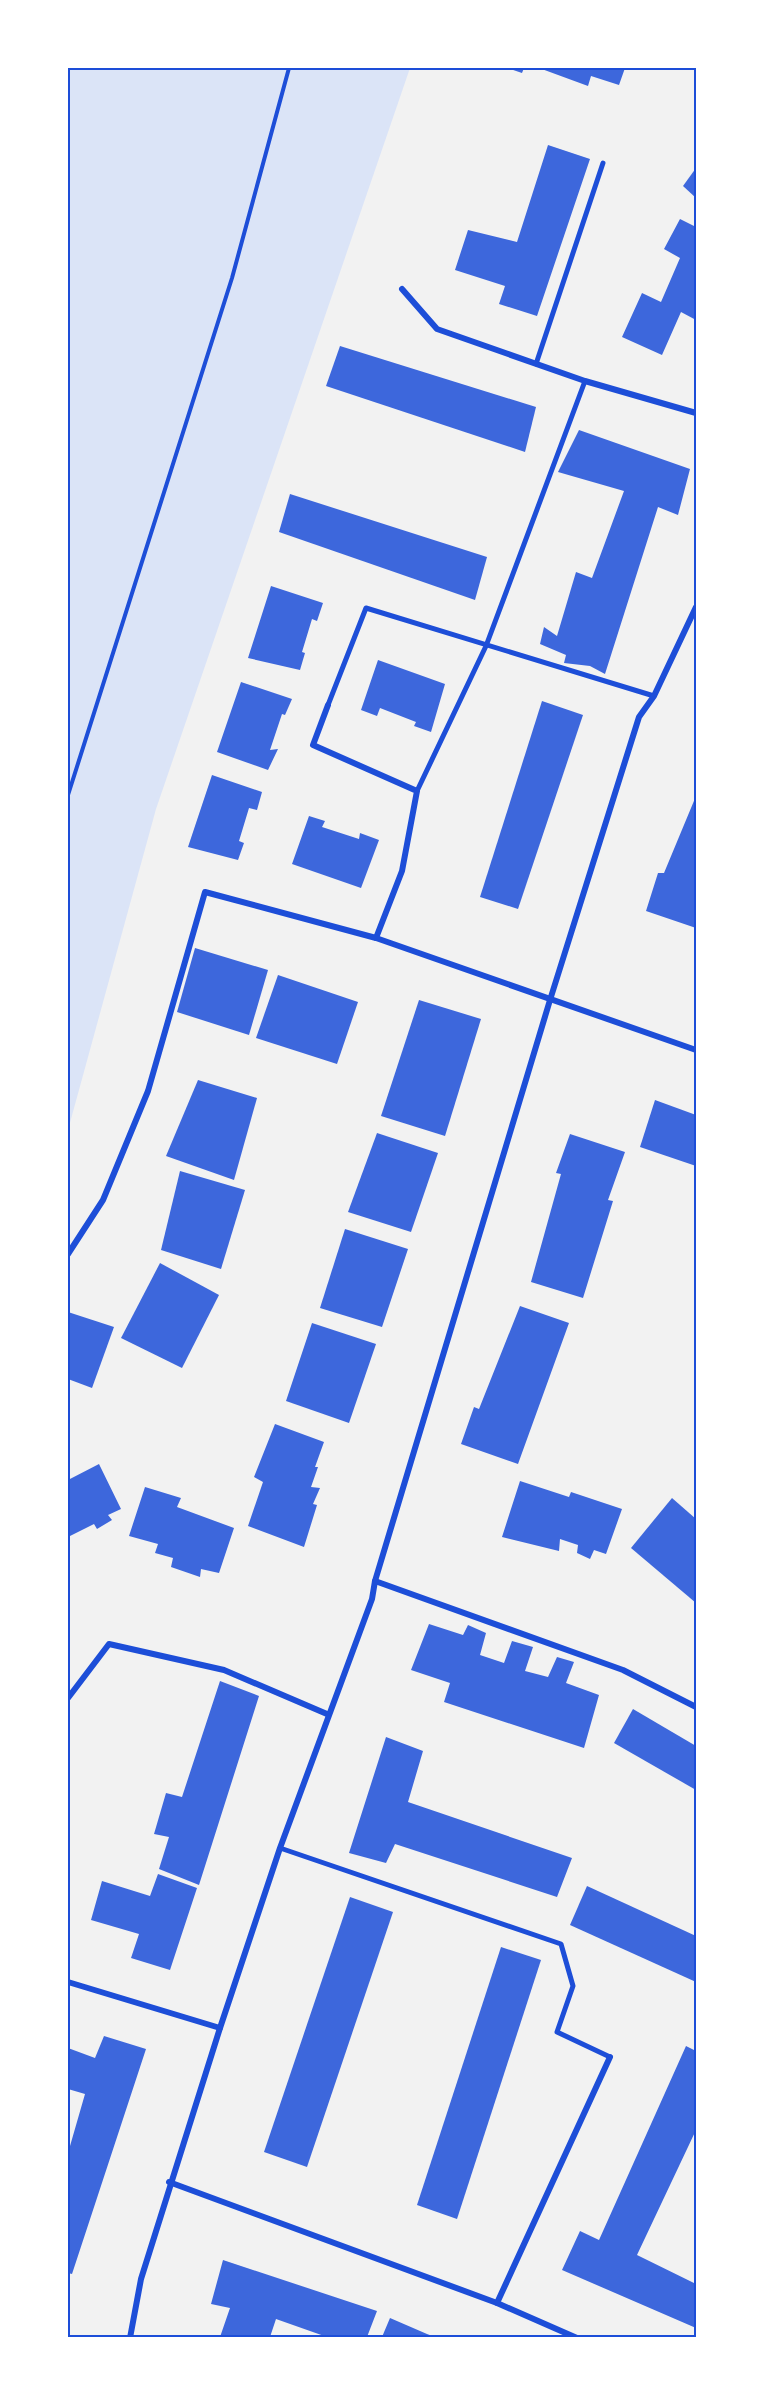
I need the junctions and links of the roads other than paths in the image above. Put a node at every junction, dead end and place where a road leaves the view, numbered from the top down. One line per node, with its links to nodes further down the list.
1 (603, 163): 3 (street)
2 (402, 290): 3 (street)
3 (536, 364): 4 (street)
4 (585, 381): 5 (street); 7 (street)
5 (696, 413)
6 (696, 606): 8 (street)
7 (486, 646): 8 (street); 9 (street); 10 (street)
8 (654, 696): 12 (street)
9 (328, 705): 10 (street)
10 (417, 790): 11 (street)
11 (376, 939): 12 (street); 14 (street)
12 (550, 1000): 13 (street); 15 (street)
13 (696, 1050)
14 (68, 1254)
15 (375, 1581): 17 (street); 18 (street)
16 (68, 1698): 18 (street)
17 (696, 1707)
18 (327, 1714): 19 (street)
19 (280, 1848): 21 (street); 22 (street)
20 (68, 1982): 21 (street)
21 (220, 2028): 23 (street)
22 (610, 2057): 24 (street)
23 (169, 2182): 24 (street); 25 (street)
24 (497, 2303): 26 (street)
25 (130, 2337)
26 (577, 2337)

